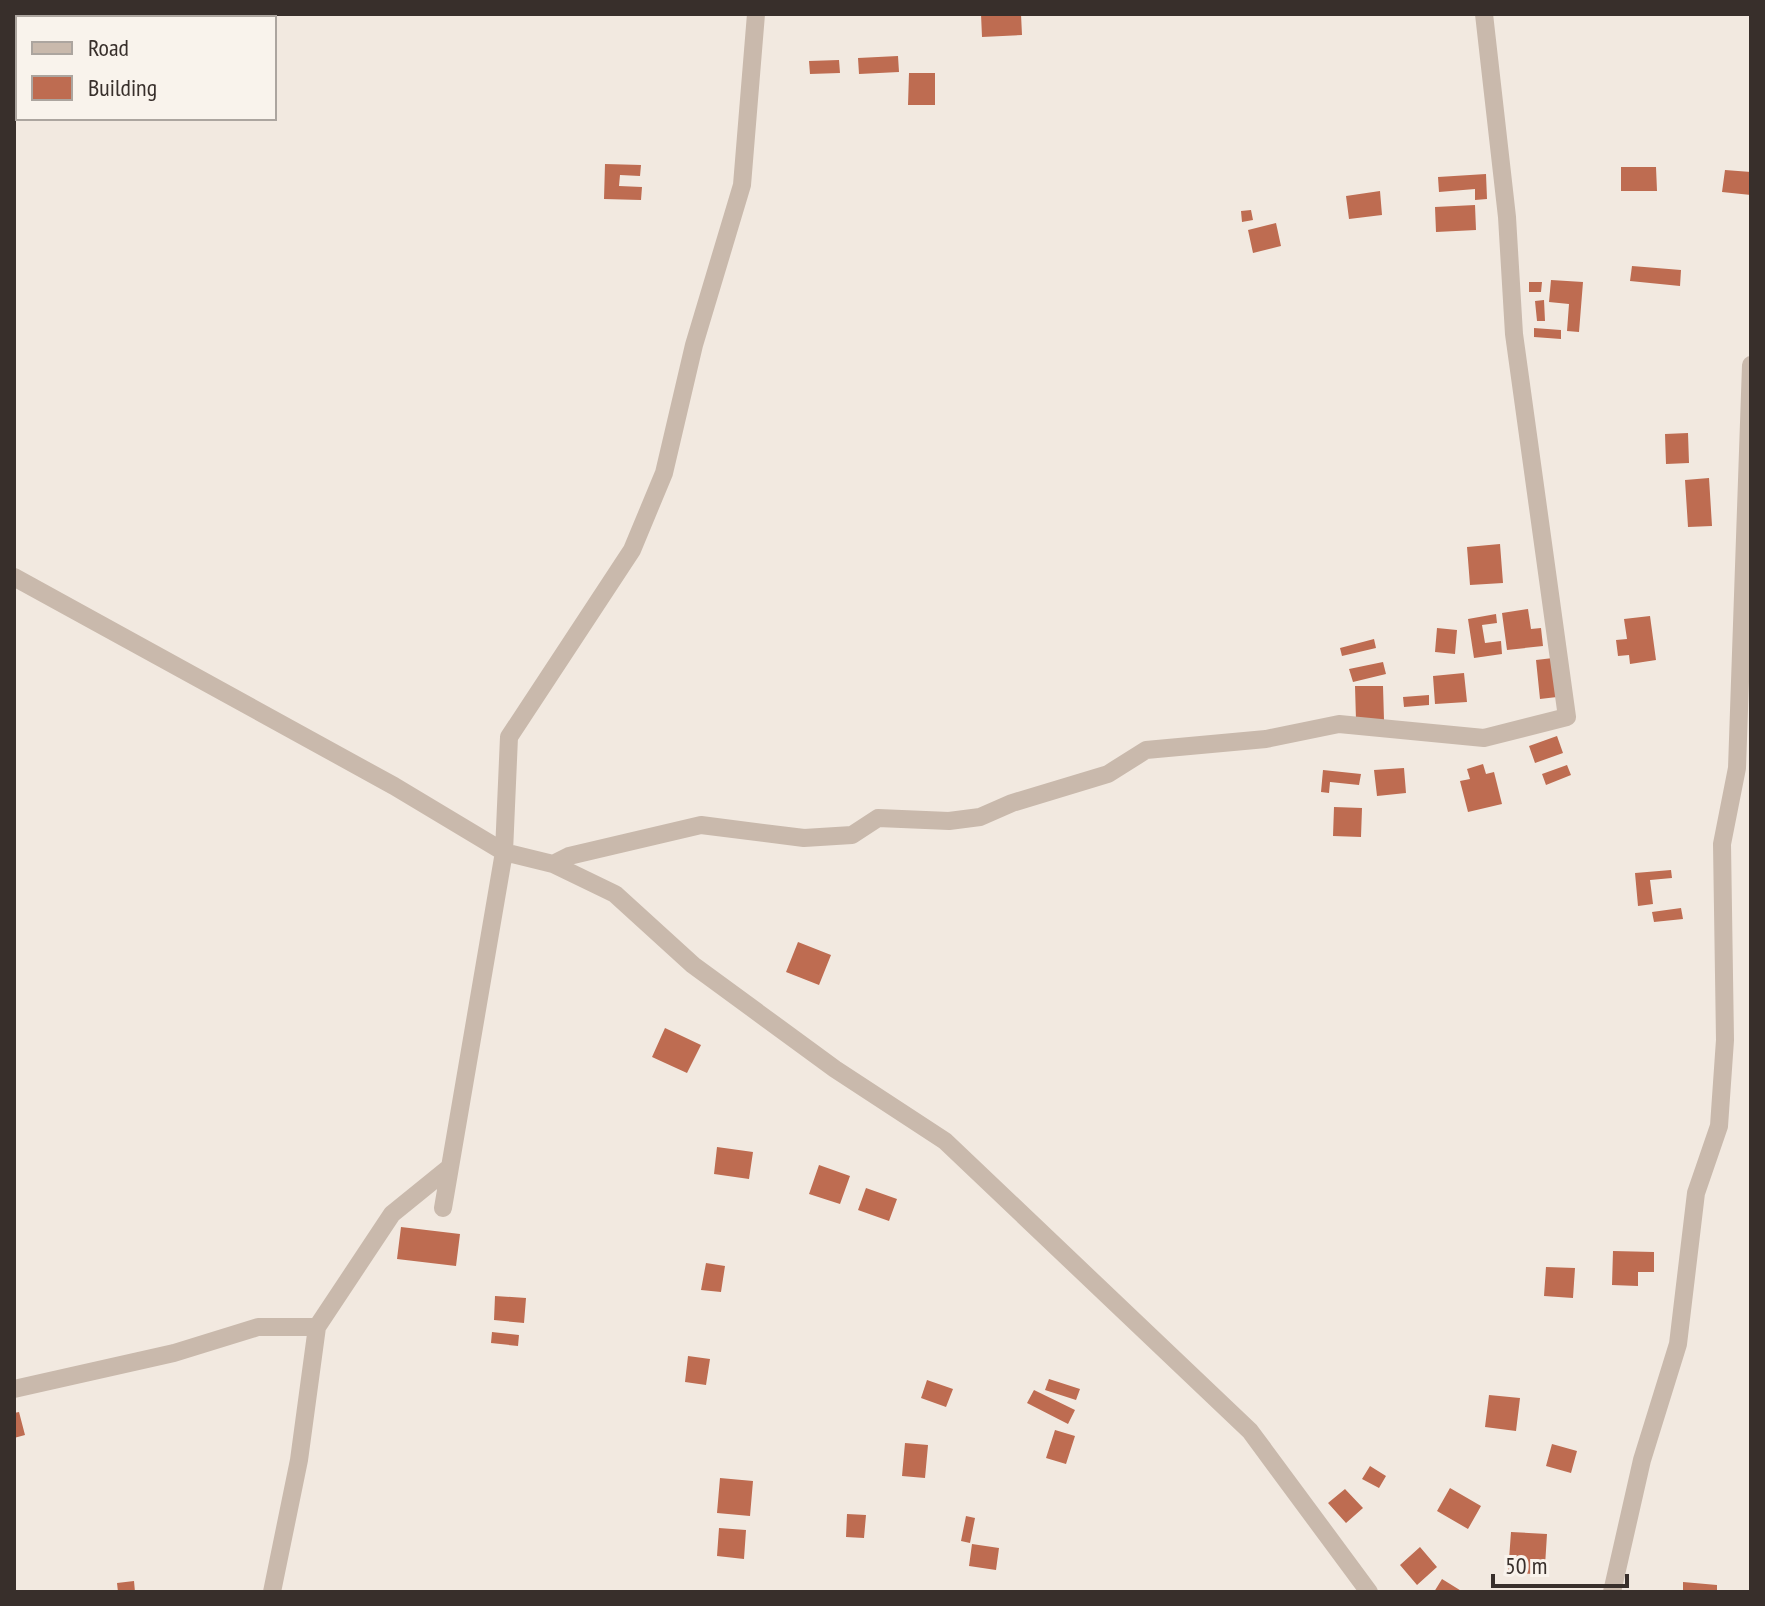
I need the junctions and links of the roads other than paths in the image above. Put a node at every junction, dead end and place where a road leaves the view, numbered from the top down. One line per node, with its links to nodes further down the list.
1 (756, 14): 5 (street)
2 (1484, 14): 6 (street)
3 (1751, 365): 13 (street)
4 (14, 577): 5 (street)
5 (504, 852): 6 (street); 7 (street)
6 (553, 864): 12 (street)
7 (450, 1167): 8 (street); 9 (street)
8 (443, 1208)
9 (317, 1327): 10 (street); 11 (street)
10 (14, 1389)
11 (272, 1592)
12 (1369, 1592)
13 (1612, 1592)

